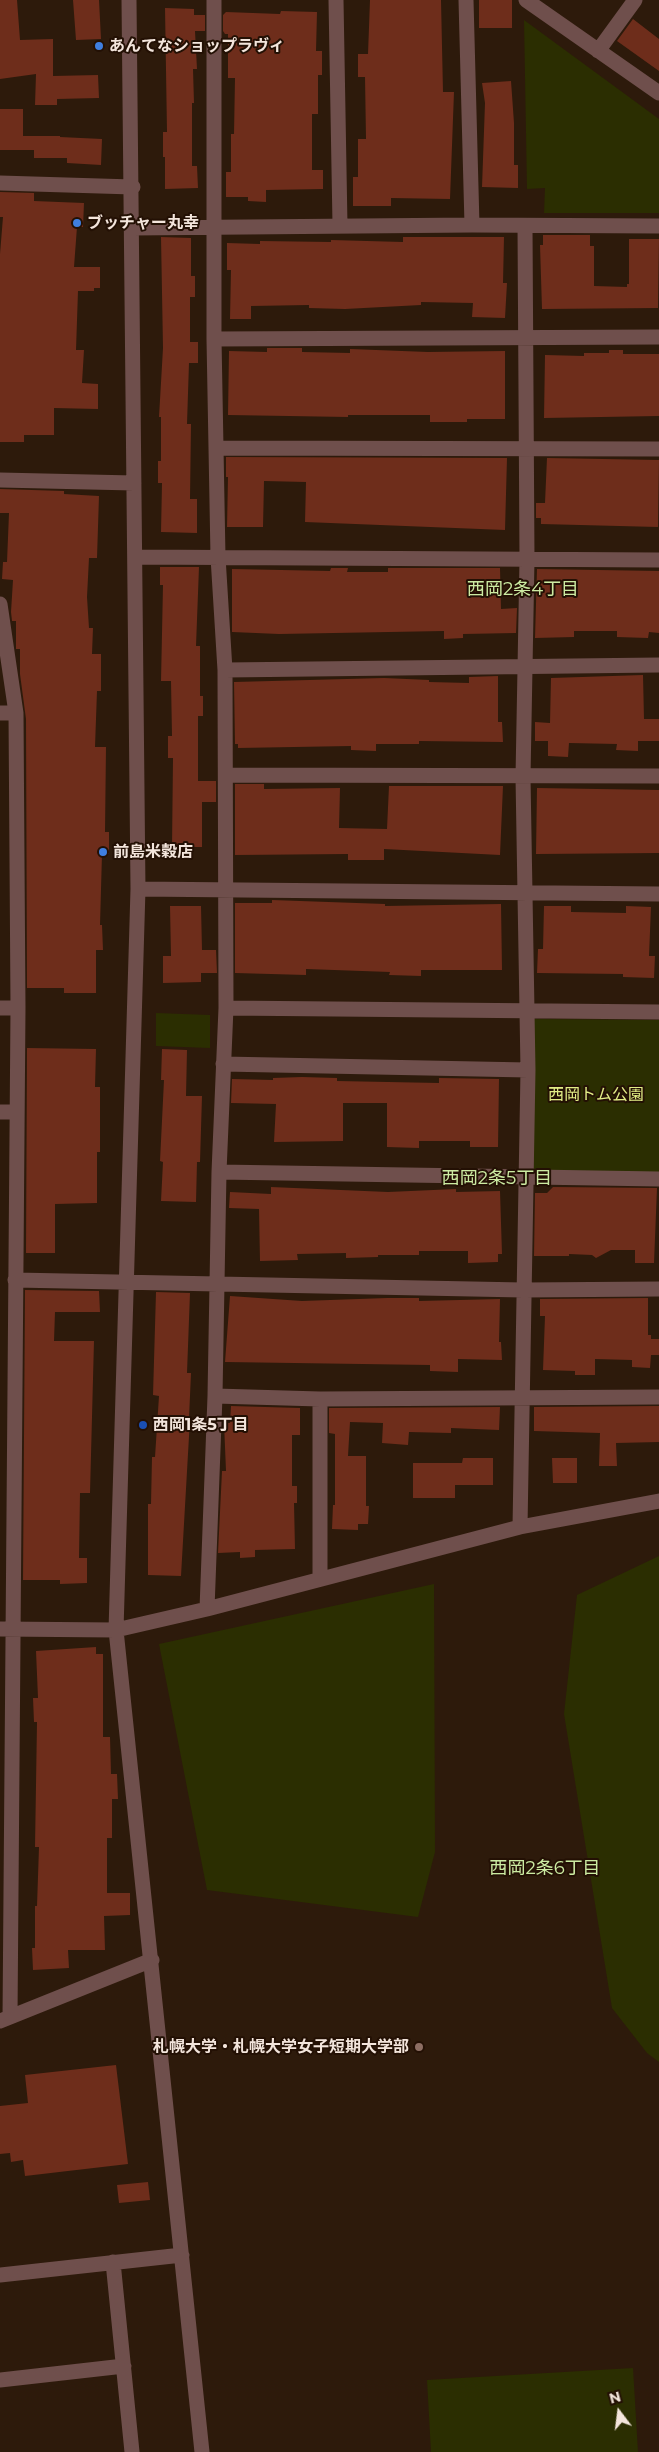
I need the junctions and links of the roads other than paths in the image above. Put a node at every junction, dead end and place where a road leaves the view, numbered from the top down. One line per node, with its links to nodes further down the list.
1 (129, 0): 10 (street)
2 (214, 0): 16 (street)
3 (336, 0): 12 (street)
4 (466, 0): 11 (street)
5 (526, 0): 7 (street)
6 (635, 0): 7 (street)
7 (598, 51): 8 (street)
8 (659, 93)
9 (0, 183): 10 (street)
10 (132, 187): 15 (street)
11 (472, 225): 12 (street); 13 (street)
12 (340, 226): 16 (street)
13 (525, 226): 14 (street); 18 (street)
14 (659, 226)
15 (132, 228): 16 (street); 24 (street)
16 (214, 228): 19 (street)
17 (659, 337): 18 (street)
18 (527, 338): 19 (street); 21 (street)
19 (214, 339): 20 (street)
20 (216, 448): 21 (street); 25 (street)
21 (525, 449): 22 (street); 27 (street)
22 (659, 449)
23 (0, 480): 24 (street)
24 (134, 483): 26 (street)
25 (218, 557): 26 (street); 27 (street); 32 (street)
26 (135, 558): 38 (street)
27 (527, 559): 28 (street); 31 (street)
28 (659, 560)
29 (0, 604): 34 (street)
30 (659, 665): 31 (street)
31 (525, 667): 32 (street); 37 (street)
32 (225, 670): 35 (street)
33 (0, 713): 34 (street)
34 (16, 713): 43 (street)
35 (226, 775): 37 (street); 39 (street)
36 (659, 776): 37 (street)
37 (523, 777): 40 (street)
38 (138, 889): 39 (street); 55 (street)
39 (226, 889): 40 (street); 44 (street)
40 (526, 892): 41 (street); 45 (street)
41 (659, 894)
42 (0, 1008): 43 (street)
43 (18, 1008): 50 (street)
44 (226, 1008): 45 (street); 47 (street)
45 (527, 1010): 46 (street); 48 (street)
46 (659, 1012)
47 (223, 1064): 48 (street); 51 (street)
48 (528, 1070): 52 (street)
49 (0, 1112): 50 (street)
50 (16, 1112): 54 (street)
51 (219, 1172): 52 (street); 56 (street)
52 (526, 1178): 53 (street); 58 (street)
53 (659, 1179)
54 (15, 1280): 55 (street); 64 (street)
55 (127, 1282): 56 (street); 69 (street)
56 (217, 1284): 58 (street); 59 (street)
57 (659, 1289): 58 (street)
58 (523, 1290): 60 (street)
59 (215, 1396): 62 (street); 67 (street)
60 (522, 1397): 61 (street); 62 (street); 65 (street)
61 (659, 1397)
62 (320, 1399): 66 (street)
63 (659, 1501): 65 (street)
64 (7, 1514): 68 (street)
65 (520, 1527): 66 (street)
66 (320, 1579): 67 (street)
67 (207, 1609): 69 (street)
68 (6, 1629): 69 (street); 71 (street)
69 (116, 1630): 70 (street)
70 (152, 1960): 71 (street); 72 (street)
71 (5, 2019)
72 (182, 2255): 73 (street); 78 (street)
73 (113, 2262): 74 (street); 75 (street)
74 (0, 2275)
75 (124, 2366): 76 (street); 77 (street)
76 (0, 2380)
77 (132, 2452)
78 (202, 2452)

